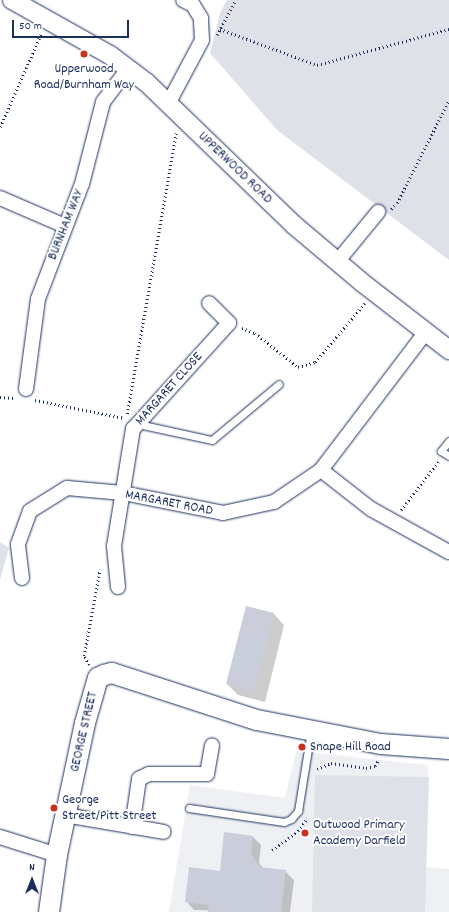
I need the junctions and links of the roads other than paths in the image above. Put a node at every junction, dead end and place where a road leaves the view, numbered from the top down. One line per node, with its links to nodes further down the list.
1 (12, 0): 3 (street, UPPERWOOD ROAD)
2 (183, 0): 4 (street)
3 (128, 69): 4 (street, UPPERWOOD ROAD); 7 (street, BURNHAM WAY)
4 (174, 109): 8 (street, UPPERWOOD ROAD)
5 (0, 198): 7 (street)
6 (378, 212): 8 (street)
7 (65, 226): 13 (street, BURNHAM WAY)
8 (337, 262): 10 (street, UPPERWOOD ROAD)
9 (210, 303): 14 (street, MARGARET CLOSE)
10 (425, 333): 11 (street, UPPERWOOD ROAD); 17 (street, MARGARET ROAD)
11 (449, 350)
12 (279, 384): 14 (lane)
13 (26, 395)
14 (132, 426): 18 (street, MARGARET CLOSE)
15 (449, 441): 16 (lane)
16 (447, 454)
17 (320, 470): 18 (street, MARGARET ROAD); 19 (street)
18 (123, 493): 20 (street, MARGARET ROAD); 21 (street, MARGARET CLOSE)
19 (449, 552)
20 (22, 578)
21 (118, 587)
22 (311, 731): 24 (main road); 25 (lane); 26 (main road, GEORGE STREET)
23 (212, 745): 27 (street)
24 (449, 749)
25 (189, 808)
26 (65, 816): 27 (street); 30 (main road, GEORGE STREET)
27 (132, 827): 28 (street)
28 (164, 832)
29 (0, 837): 30 (street)
30 (57, 855): 31 (main road, GEORGE STREET)
31 (49, 912)

